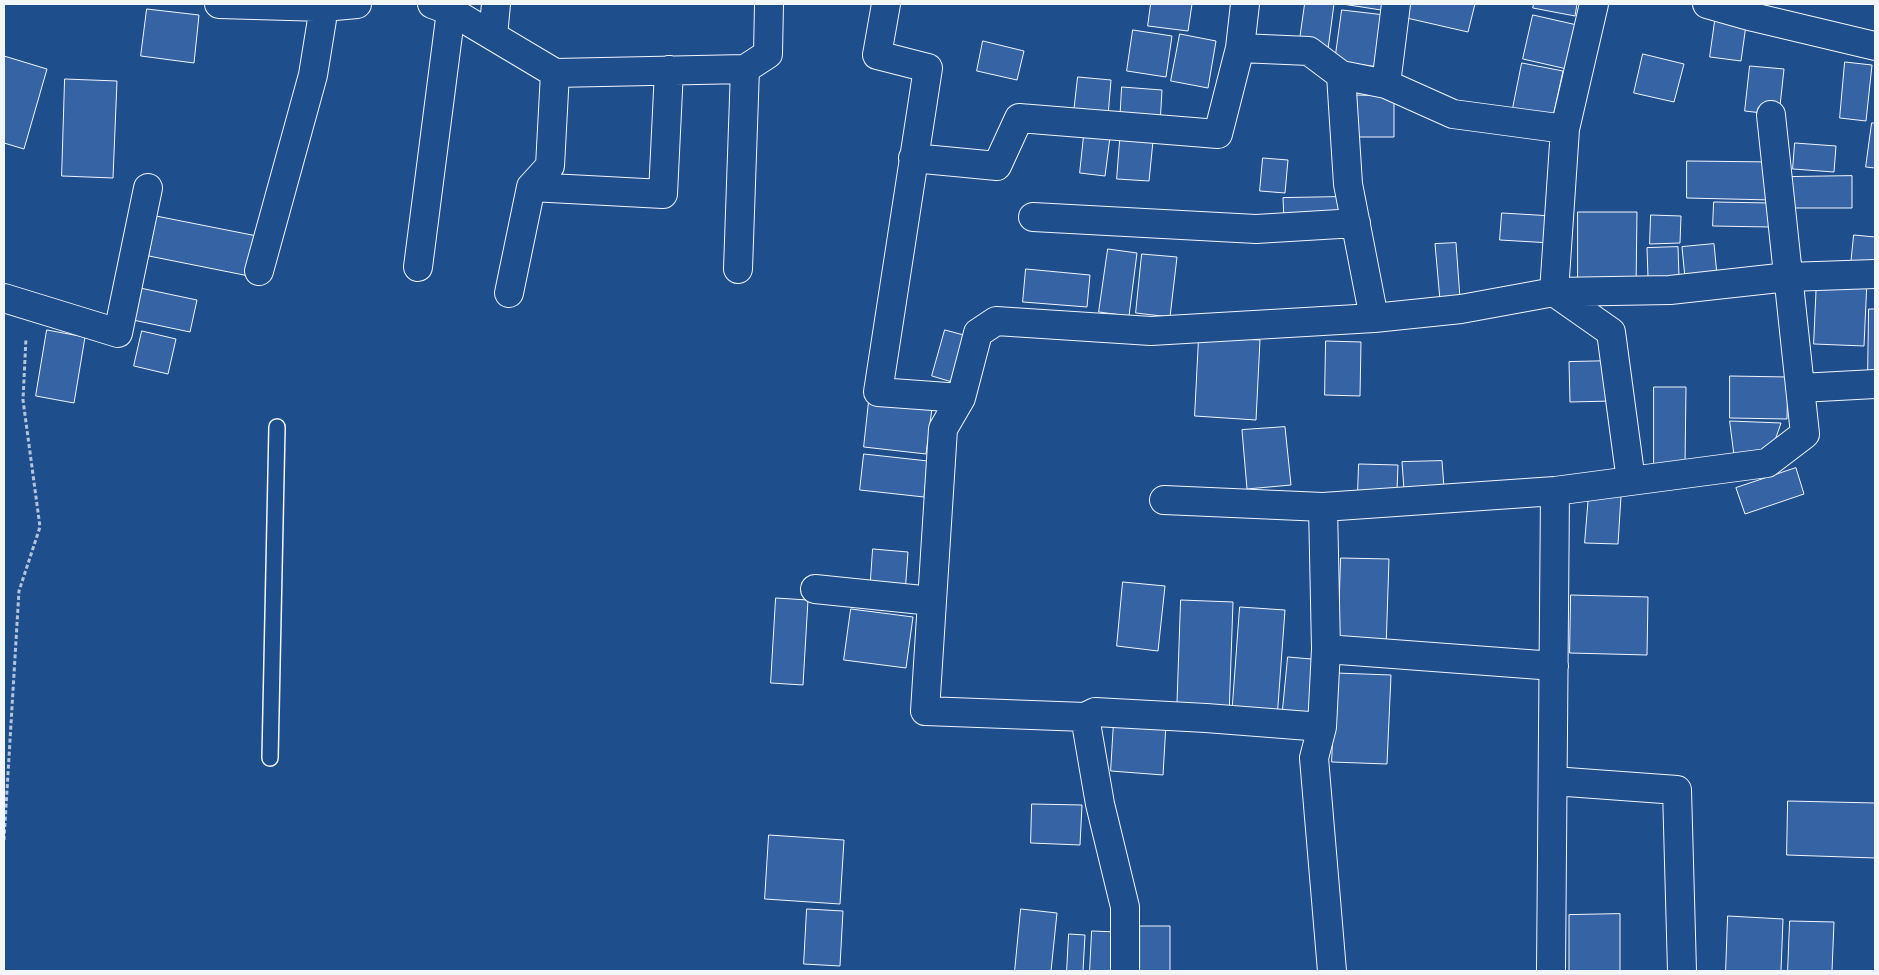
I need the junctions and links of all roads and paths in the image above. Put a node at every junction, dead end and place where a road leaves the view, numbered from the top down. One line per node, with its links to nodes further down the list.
1 (219, 4): 10 (street)
2 (357, 4): 10 (street)
3 (496, 4): 12 (street)
4 (769, 4): 15 (street)
5 (886, 4): 22 (street)
6 (1245, 4): 14 (street)
7 (1396, 4): 19 (street)
8 (1594, 4): 21 (street)
9 (1707, 4): 13 (street)
10 (324, 7): 29 (street)
11 (441, 7): 12 (street); 27 (street)
12 (493, 36): 17 (street)
13 (1875, 46)
14 (1240, 48): 18 (street); 22 (street)
15 (745, 69): 16 (street); 28 (street)
16 (669, 70): 17 (street); 23 (street)
17 (555, 73): 23 (street)
18 (1341, 75): 19 (street); 26 (street)
19 (1386, 84): 21 (street)
20 (1771, 115): 31 (street)
21 (1565, 129): 32 (street)
22 (914, 158): 38 (street)
23 (531, 187): 33 (street)
24 (148, 188): 34 (street)
25 (1033, 217): 26 (street)
26 (1356, 223): 35 (street)
27 (418, 267)
28 (738, 268)
29 (259, 271)
30 (1875, 274): 31 (street)
31 (1788, 277): 32 (street); 37 (street)
32 (1554, 292): 35 (street); 40 (street)
33 (509, 293)
34 (16, 302): 52 (path)
35 (1374, 318): 38 (street)
36 (1875, 384): 37 (street)
37 (1800, 388): 40 (street)
38 (960, 398): 45 (street)
39 (277, 426): 50 (lane)
40 (1631, 481): 41 (street)
41 (1555, 491): 43 (street); 47 (street)
42 (1164, 500): 43 (street)
43 (1324, 507): 46 (street)
44 (815, 589): 45 (street)
45 (932, 601): 48 (street)
46 (1326, 648): 47 (street); 49 (street)
47 (1554, 666): 51 (street)
48 (1086, 717): 49 (street); 53 (street)
49 (1322, 727): 54 (street)
50 (270, 758)
51 (1553, 781): 55 (street); 56 (street)
52 (4, 840)
53 (1125, 971)
54 (1332, 971)
55 (1551, 971)
56 (1682, 971)

